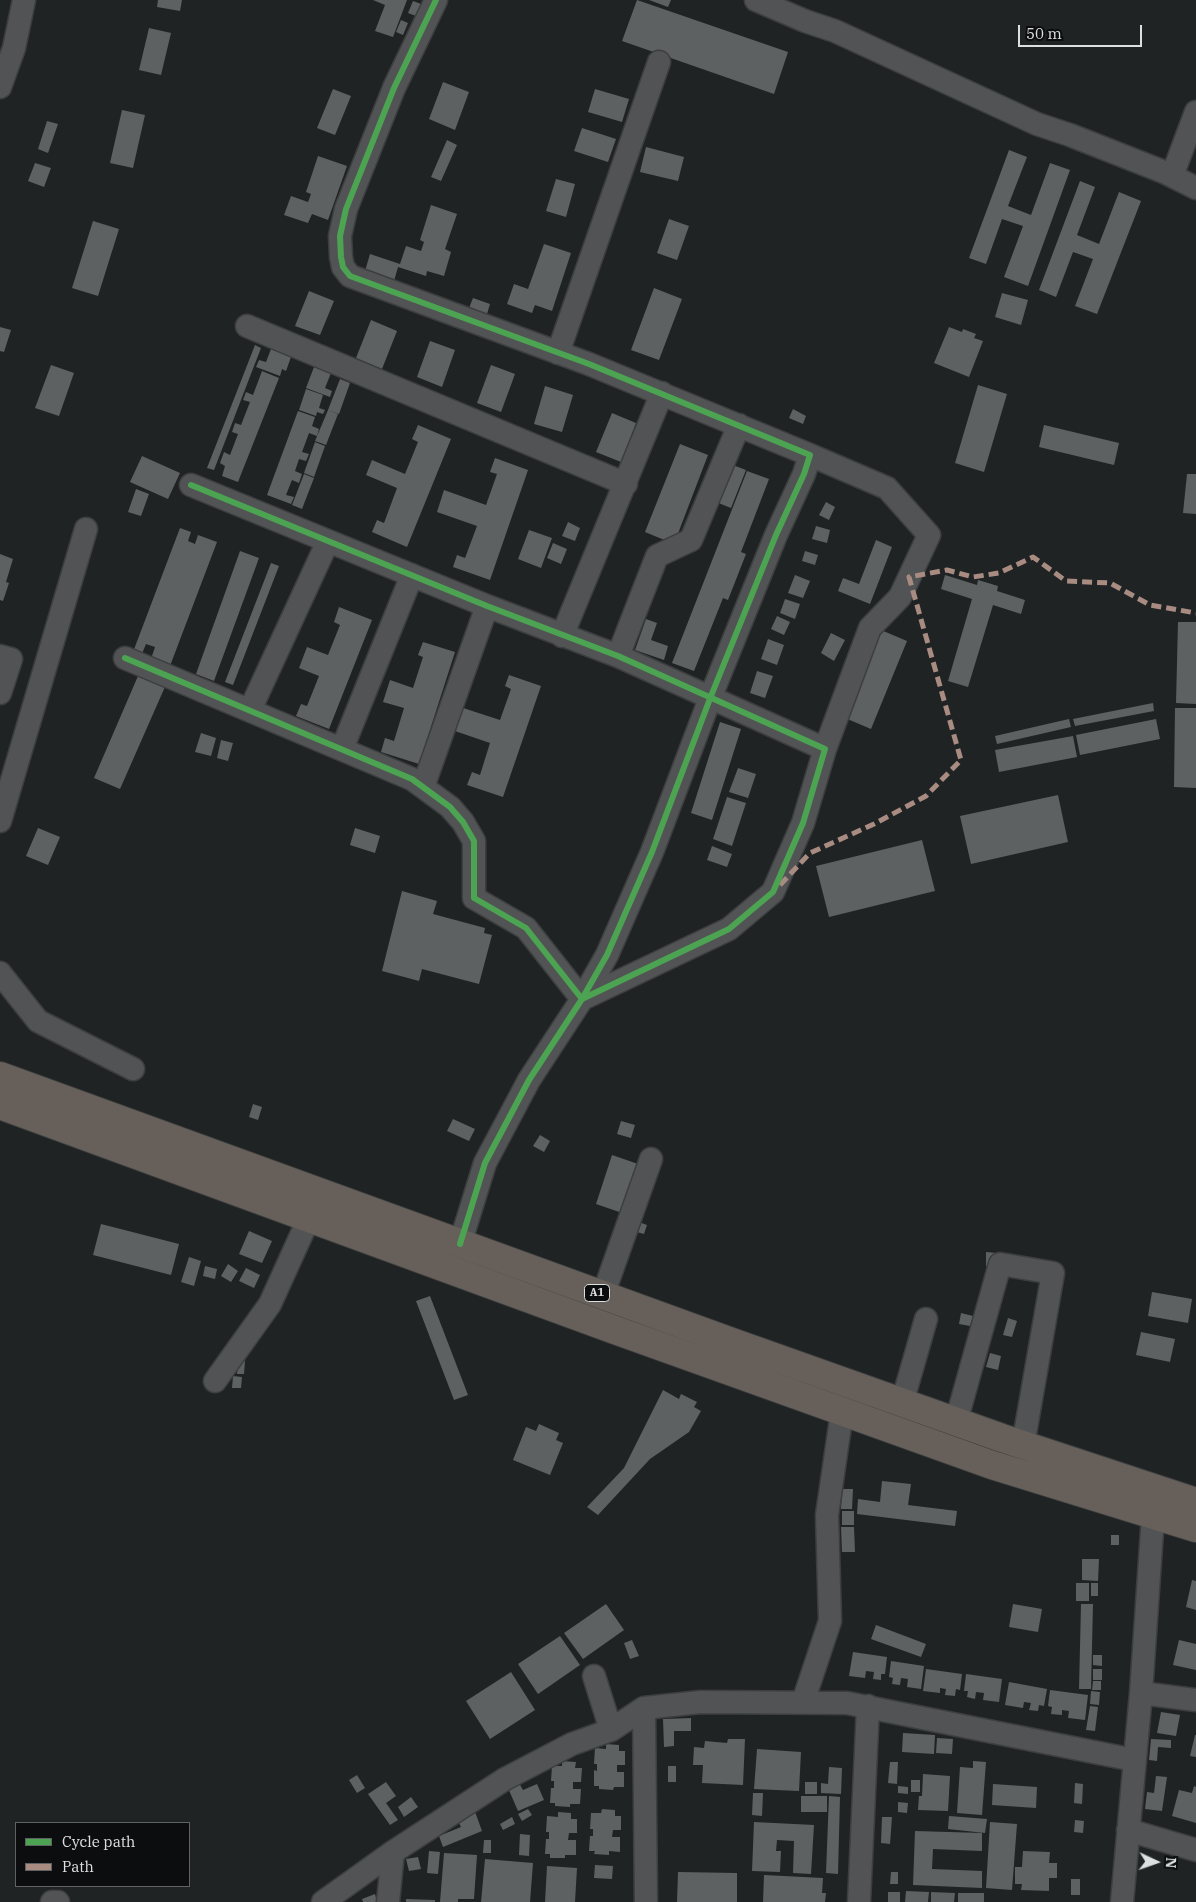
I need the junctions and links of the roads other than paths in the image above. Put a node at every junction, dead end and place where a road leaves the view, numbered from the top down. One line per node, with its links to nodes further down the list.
1 (24, 0): 5 (street)
2 (436, 0): 10 (street)
3 (756, 0): 7 (street)
4 (659, 62): 10 (street)
5 (0, 88)
6 (1196, 112): 7 (street)
7 (1172, 176): 8 (street)
8 (1196, 188)
9 (247, 326): 15 (street)
10 (558, 353): 11 (street)
11 (662, 393): 12 (street); 15 (street)
12 (739, 425): 13 (street); 22 (street)
13 (810, 455): 25 (street); 27 (street)
14 (191, 484): 17 (street)
15 (626, 484): 20 (street)
16 (86, 529): 30 (street)
17 (328, 541): 18 (street); 26 (street)
18 (412, 575): 19 (street); 28 (street)
19 (487, 606): 20 (street); 29 (street)
20 (562, 636): 22 (street)
21 (0, 656): 24 (street)
22 (618, 656): 25 (street)
23 (125, 658): 26 (street)
24 (0, 693)
25 (711, 696): 27 (street); 32 (street)
26 (250, 710): 28 (street)
27 (825, 749): 32 (street)
28 (342, 750): 29 (street)
29 (423, 787): 32 (street)
30 (0, 820)
31 (0, 973): 33 (street)
32 (582, 1000): 38 (street)
33 (133, 1068)
34 (0, 1076): 38 (highway, A1)
35 (0, 1105): 37 (highway, A1)
36 (651, 1159): 39 (street)
37 (309, 1218): 41 (street); 43 (highway, A1)
38 (460, 1244): 39 (highway, A1)
39 (603, 1295): 42 (highway, A1)
40 (926, 1318): 42 (street)
41 (215, 1382)
42 (902, 1403): 44 (highway, A1)
43 (842, 1412): 47 (highway, A1); 52 (street)
44 (956, 1422): 45 (highway, A1); 45 (street)
45 (1023, 1445): 46 (highway, A1)
46 (1196, 1502)
47 (1153, 1516): 48 (highway, A1); 50 (street)
48 (1196, 1528)
49 (594, 1676): 55 (street)
50 (1142, 1693): 51 (street); 56 (street)
51 (1196, 1700)
52 (803, 1702): 53 (street); 54 (street)
53 (868, 1706): 56 (street); 65 (street)
54 (644, 1708): 55 (street); 64 (street)
55 (610, 1730): 59 (street)
56 (1134, 1760): 57 (street)
57 (1128, 1830): 58 (street); 66 (street)
58 (1196, 1850)
59 (393, 1852): 62 (street); 63 (street)
60 (52, 1902): 61 (street)
61 (58, 1902)
62 (323, 1902)
63 (388, 1902)
64 (646, 1902)
65 (859, 1902)
66 (1122, 1902)

